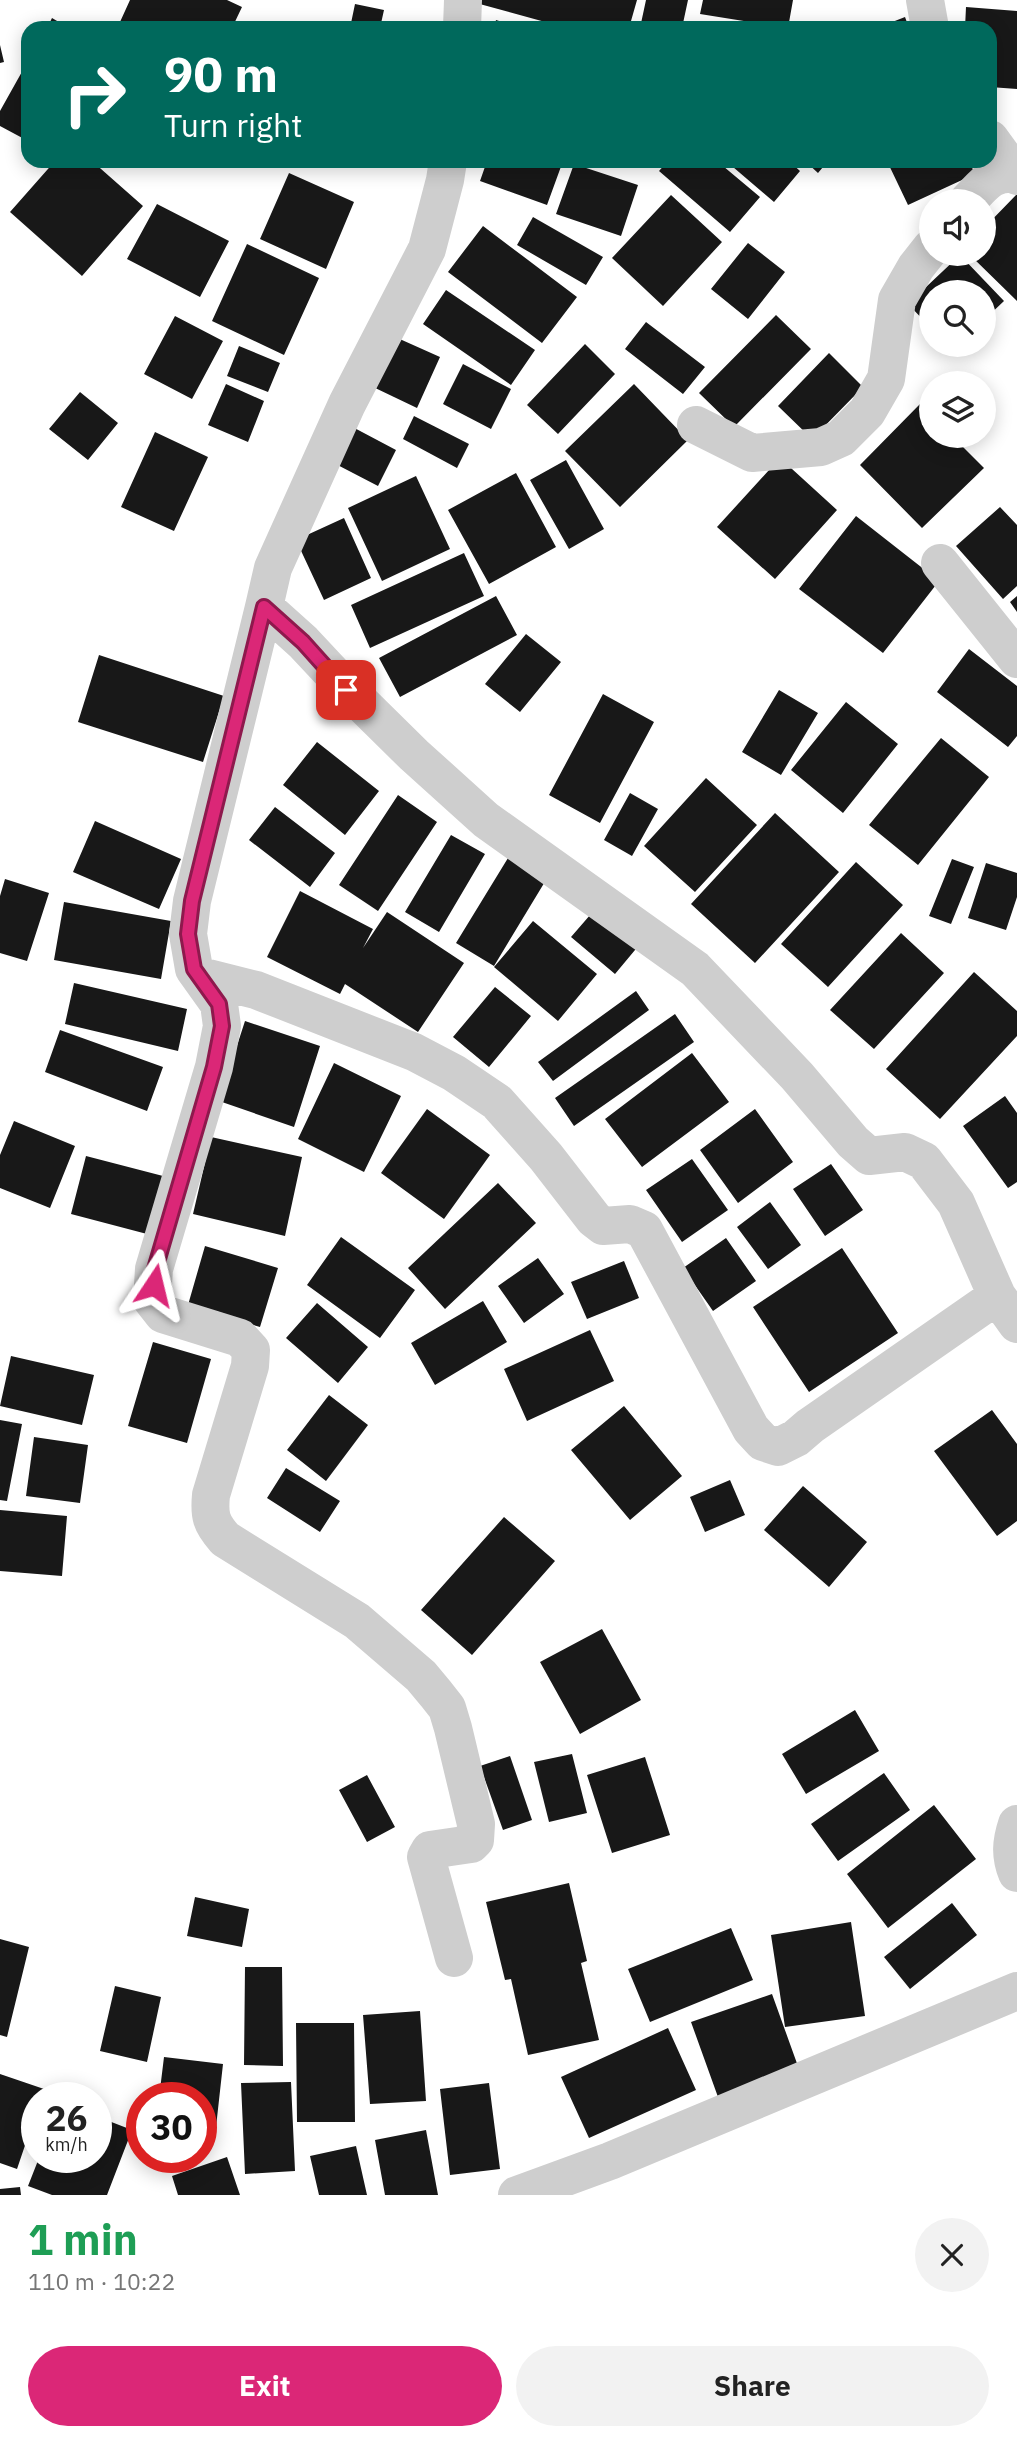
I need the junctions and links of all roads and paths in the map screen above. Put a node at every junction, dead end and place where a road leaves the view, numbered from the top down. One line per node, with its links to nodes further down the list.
1 (463, 0): 3 (street)
2 (925, 0): 4 (street)
3 (462, 21)
4 (929, 21)
5 (997, 149): 7 (street)
6 (447, 168): 12 (street)
7 (1016, 175): 8 (street)
8 (979, 189)
9 (919, 263): 10 (street)
10 (696, 425)
11 (940, 563): 13 (street)
12 (264, 607): 14 (street); 15 (street)
13 (1017, 659)
14 (200, 976): 15 (street); 18 (street)
15 (1007, 1310)
16 (1017, 1824): 17 (street)
17 (1017, 1873)
18 (454, 1958)
19 (1017, 1992): 20 (street)
20 (517, 2195)

